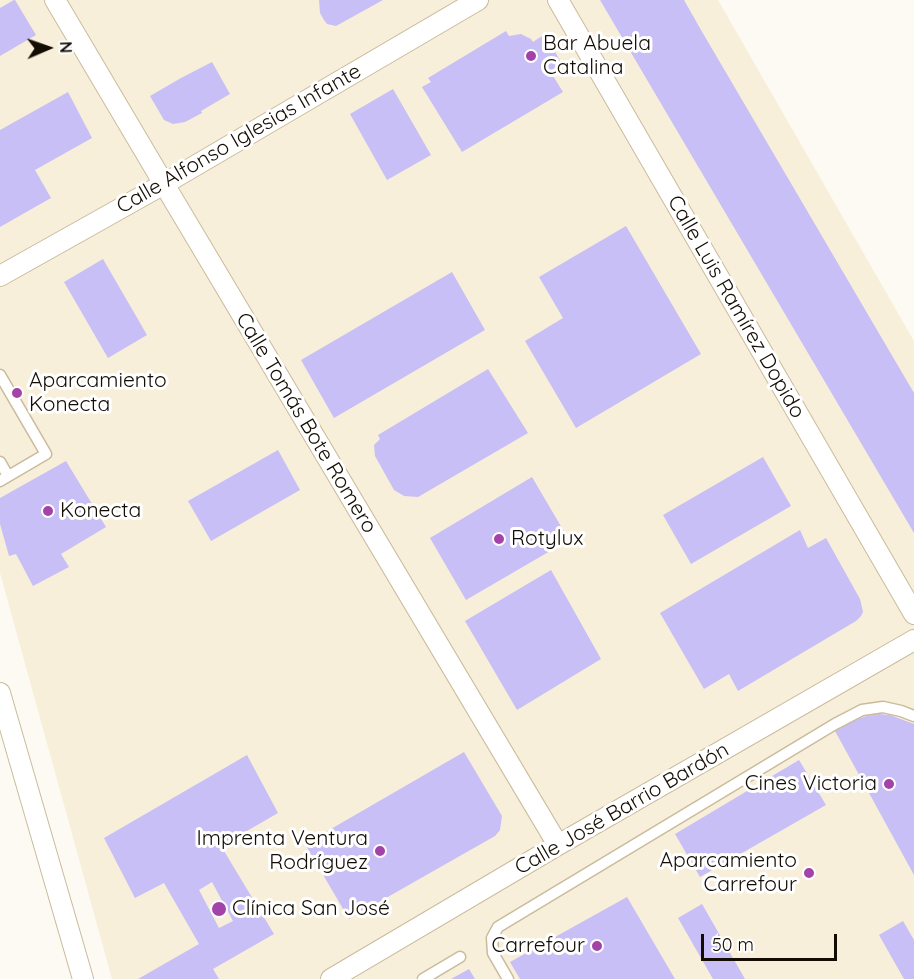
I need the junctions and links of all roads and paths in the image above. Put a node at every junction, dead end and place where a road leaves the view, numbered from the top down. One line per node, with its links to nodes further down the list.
1 (56, 0): 4 (street, Calle Tomás Bote Romero)
2 (478, 0): 4 (street, Calle Alfonso Iglesias Infante)
3 (558, 0): 9 (street, Calle Luis Ramírez Dopido)
4 (164, 184): 5 (street, Calle Alfonso Iglesias Infante); 13 (street, Calle Tomás Bote Romero)
5 (0, 276)
6 (0, 375): 8 (lane)
7 (0, 462): 8 (lane)
8 (4, 478)
9 (914, 614)
10 (914, 640): 13 (street, Calle José Barrio Bardón)
11 (0, 693): 15 (street)
12 (914, 716): 18 (lane)
13 (558, 845): 16 (street, Calle José Barrio Bardón)
14 (460, 957): 17 (lane)
15 (83, 979)
16 (331, 979)
17 (423, 979)
18 (508, 979)

